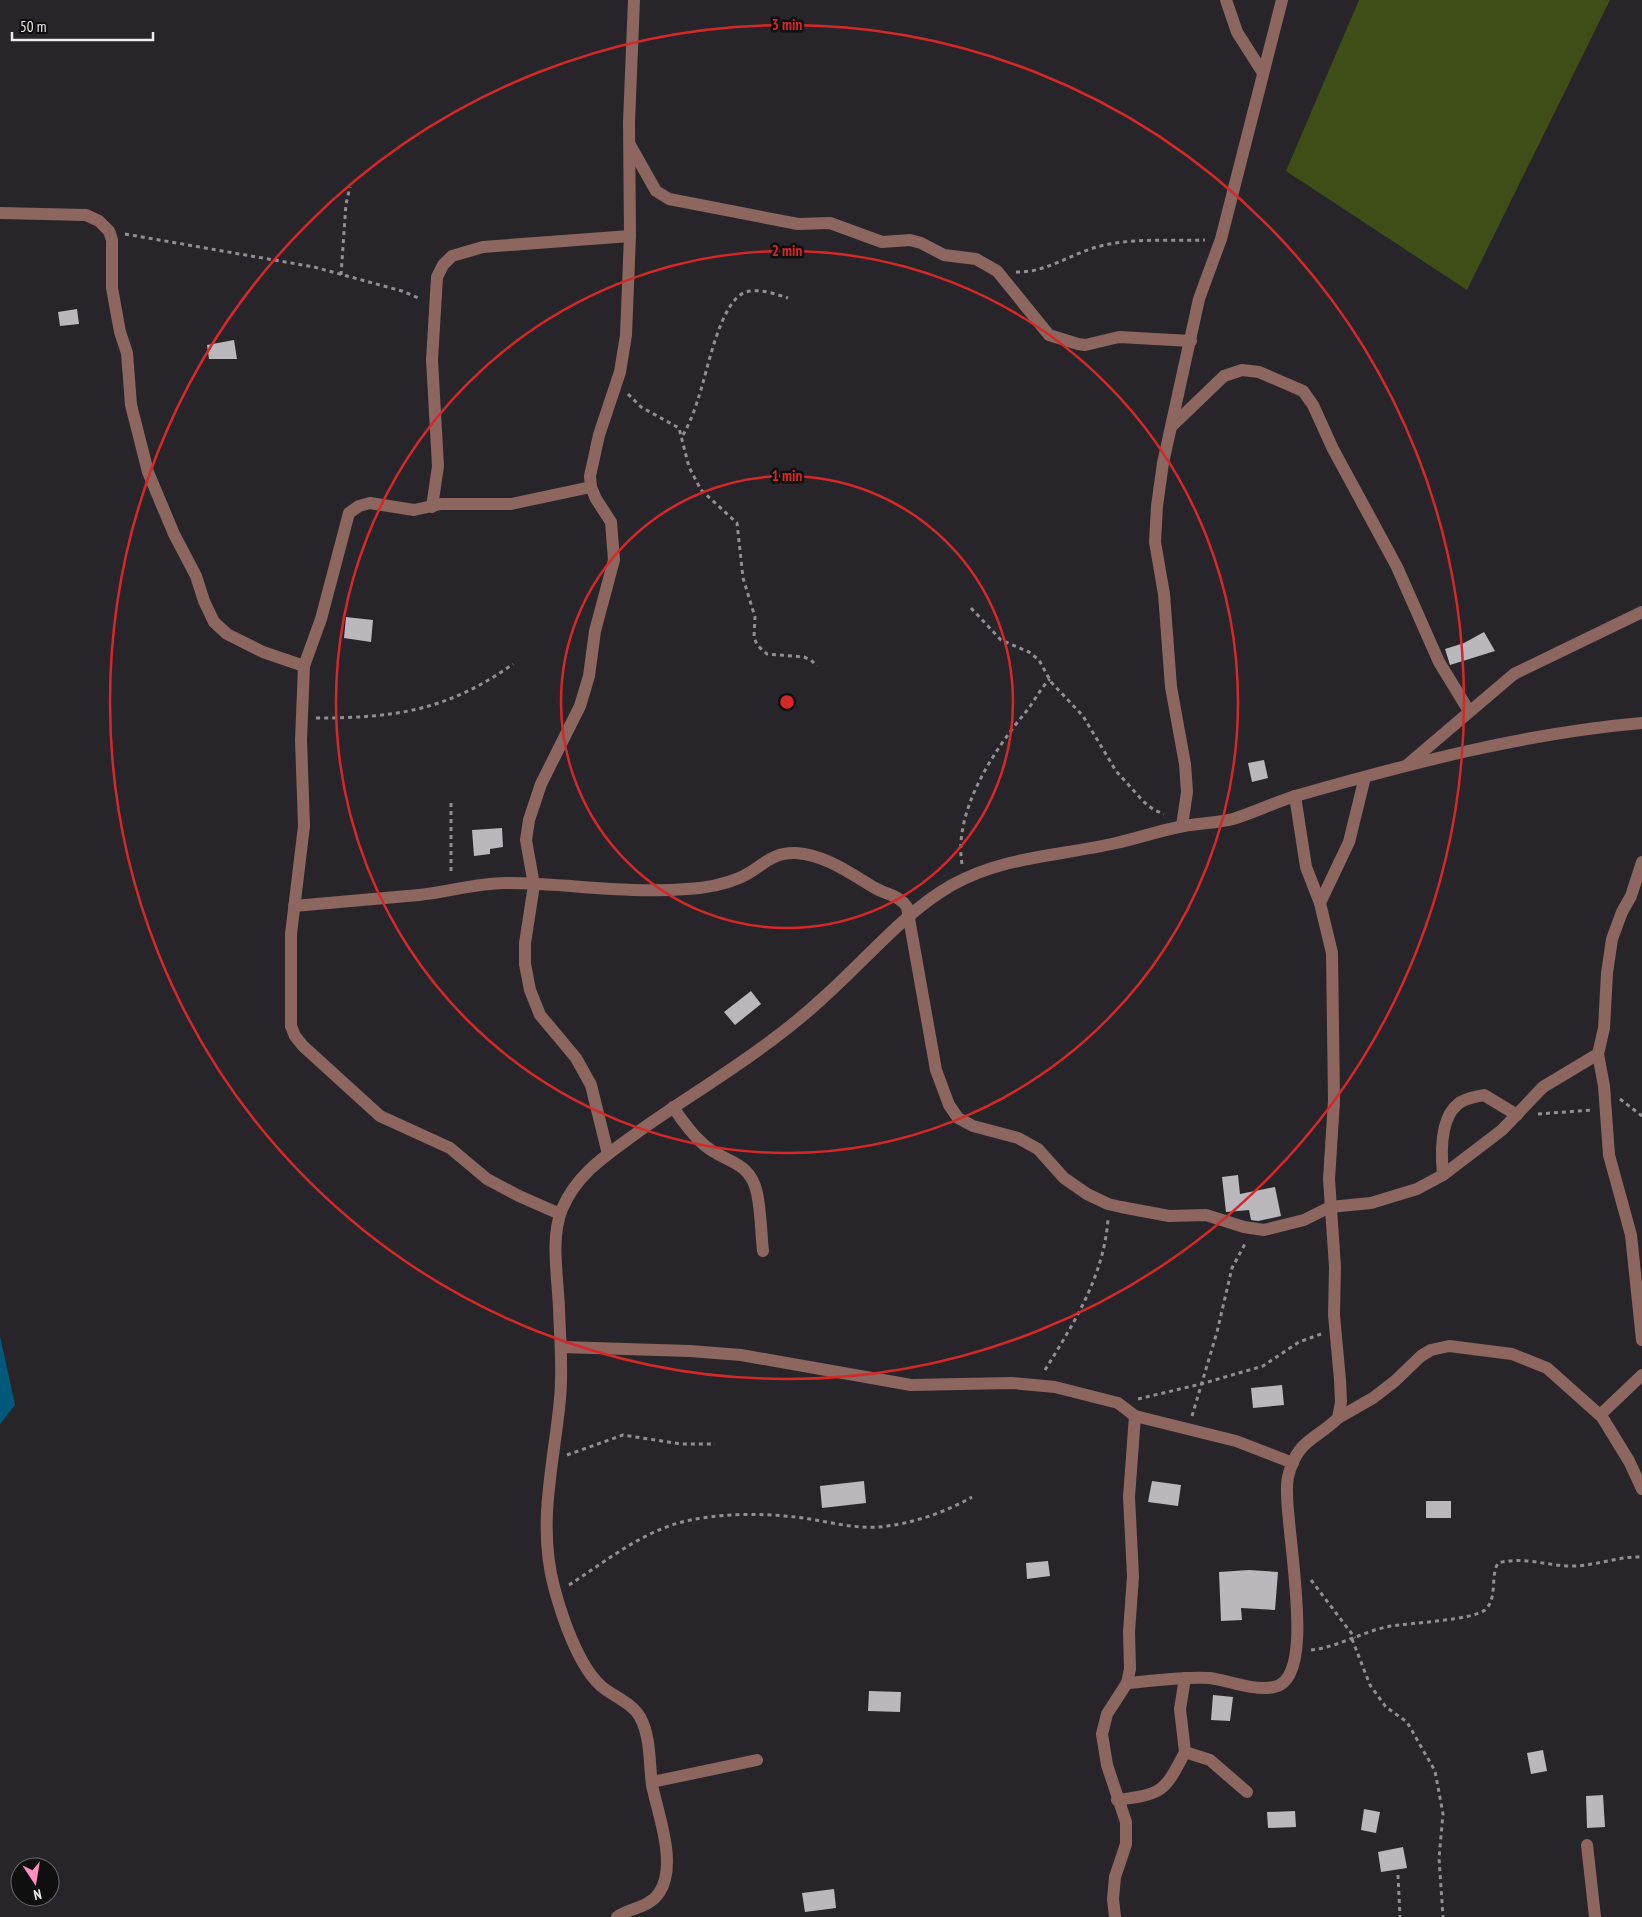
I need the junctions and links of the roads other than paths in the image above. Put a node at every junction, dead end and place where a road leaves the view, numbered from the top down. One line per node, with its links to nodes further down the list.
1 (634, 0): 5 (street)
2 (1226, 0): 4 (street)
3 (1282, 0): 4 (street)
4 (1263, 73): 8 (street)
5 (629, 143): 7 (street); 8 (street)
6 (0, 213): 13 (street)
7 (630, 236): 10 (street); 11 (street)
8 (1191, 341): 9 (street)
9 (1172, 427): 14 (street); 19 (street)
10 (590, 487): 11 (street); 21 (street)
11 (432, 507): 13 (street)
12 (1642, 612): 14 (street)
13 (304, 666): 23 (street)
14 (1469, 711): 16 (street)
15 (1642, 723): 16 (street)
16 (1405, 767): 17 (street)
17 (1365, 777): 18 (street); 22 (street)
18 (1295, 796): 19 (street); 22 (street)
19 (1183, 820): 24 (street)
20 (1642, 862): 25 (street)
21 (534, 885): 23 (street); 24 (street); 28 (street)
22 (1320, 903): 30 (street)
23 (294, 906): 31 (street)
24 (910, 916): 26 (street); 30 (street)
25 (1598, 1054): 27 (street); 33 (street)
26 (673, 1107): 28 (street); 32 (street)
27 (1519, 1112): 29 (street); 29 (street)
28 (608, 1154): 31 (street)
29 (1443, 1175): 30 (street)
30 (1330, 1207): 38 (street)
31 (560, 1214): 34 (street)
32 (762, 1251)
33 (1642, 1340)
34 (561, 1346): 37 (street); 45 (street)
35 (1642, 1375): 36 (street)
36 (1600, 1415): 38 (street); 40 (street)
37 (1134, 1416): 39 (street); 42 (street)
38 (1338, 1418): 39 (street)
39 (1293, 1463): 41 (street)
40 (1642, 1489)
41 (1185, 1678): 42 (street); 43 (street)
42 (1127, 1683): 47 (street)
43 (1185, 1752): 46 (street); 47 (street)
44 (757, 1760): 45 (street)
45 (652, 1782): 49 (street)
46 (1247, 1792)
47 (1117, 1800): 50 (street)
48 (1587, 1845): 51 (street)
49 (622, 1915)
50 (1115, 1917)
51 (1595, 1917)

